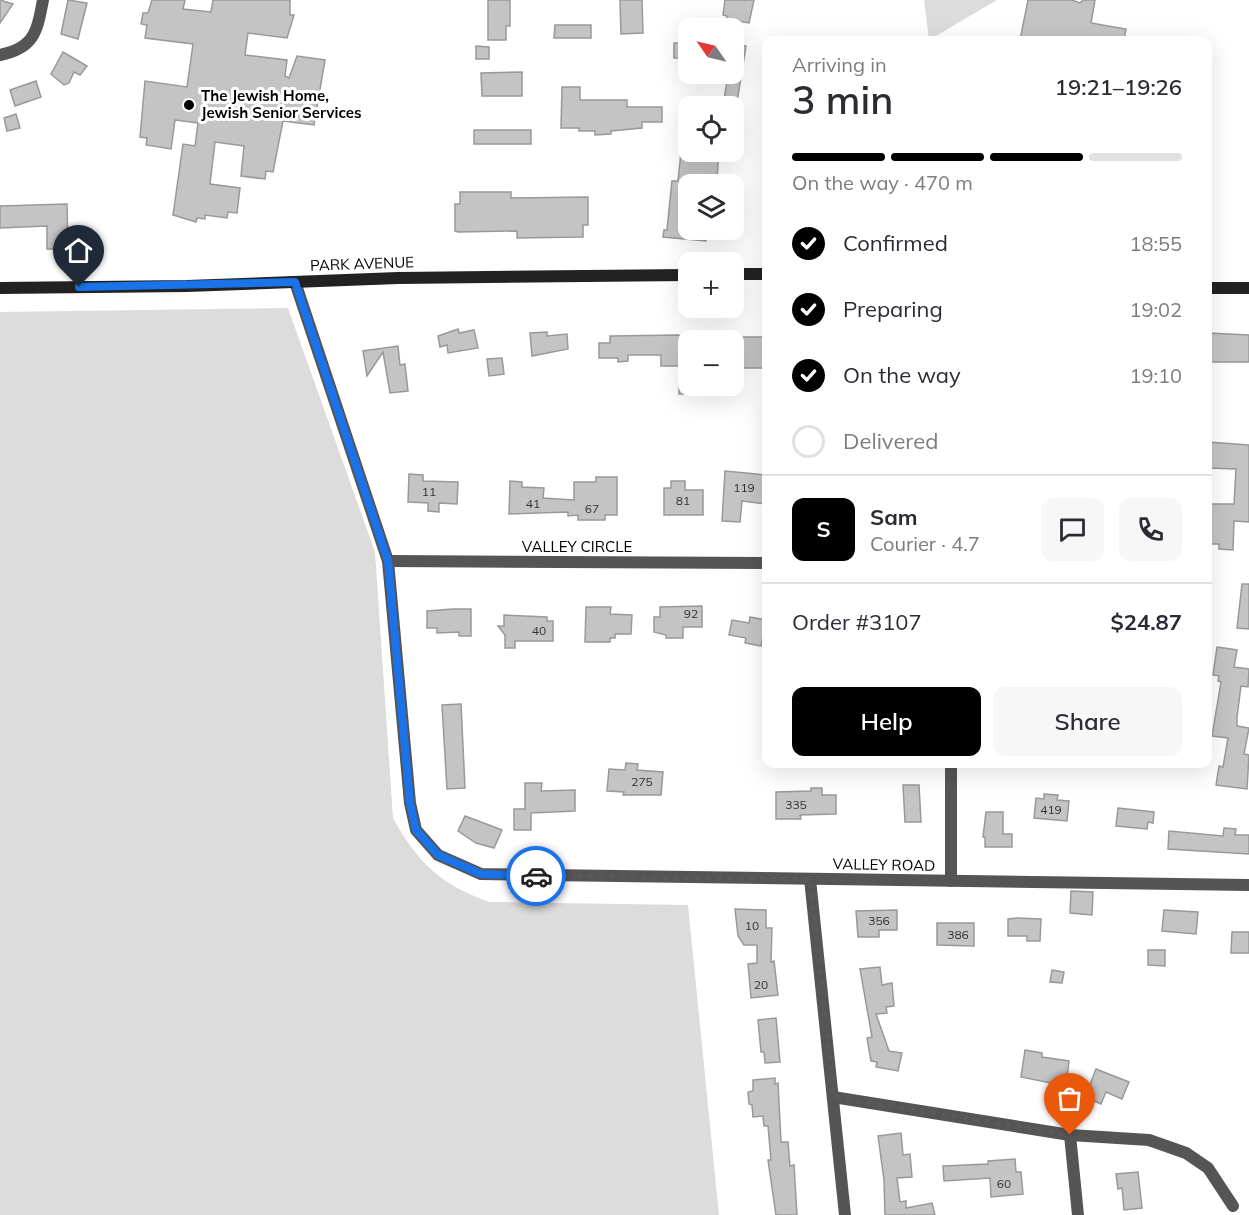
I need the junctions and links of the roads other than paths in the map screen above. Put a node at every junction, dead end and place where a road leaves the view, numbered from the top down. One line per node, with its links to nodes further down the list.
1 (43, 0): 2 (street)
2 (0, 55)
3 (744, 274): 4 (main road)
4 (762, 274)
5 (678, 275): 6 (main road, PARK AVENUE)
6 (295, 282): 7 (main road, PARK AVENUE); 10 (street, VALLEY ROAD)
7 (0, 288)
8 (1212, 288): 9 (main road)
9 (1249, 288)
10 (388, 561): 11 (street, VALLEY CIRCLE); 13 (street, VALLEY ROAD)
11 (762, 563)
12 (951, 768): 14 (street)
13 (810, 879): 14 (street, VALLEY ROAD); 16 (street)
14 (951, 881): 15 (street, VALLEY ROAD)
15 (1249, 885)
16 (834, 1097): 17 (street); 19 (street)
17 (1070, 1135): 18 (street); 20 (street)
18 (1233, 1206)
19 (845, 1215)
20 (1078, 1215)

